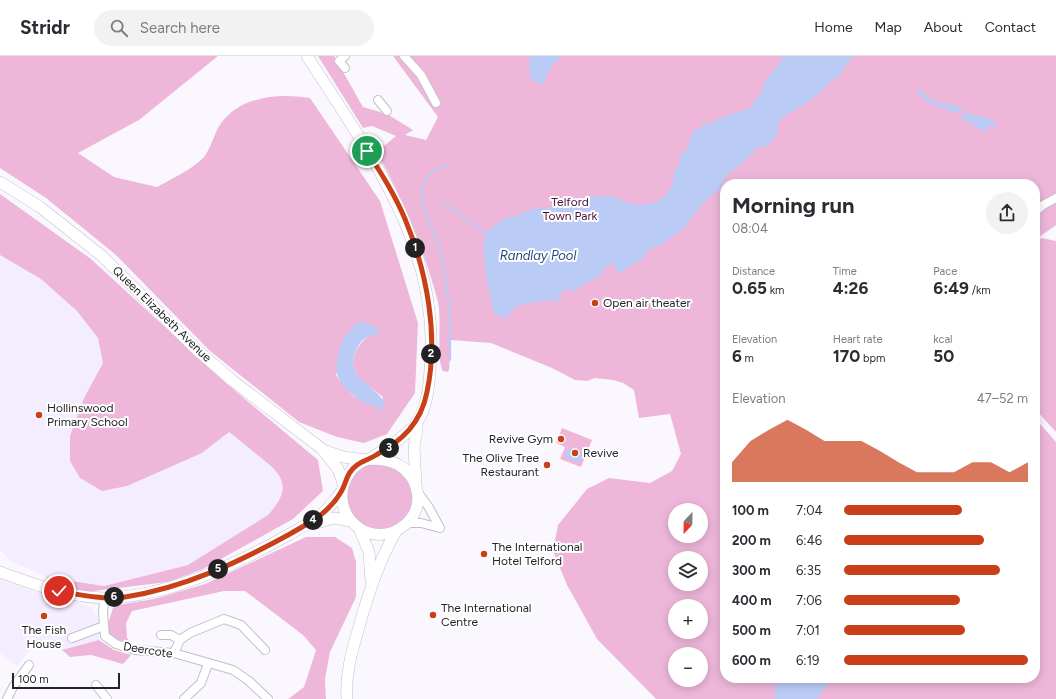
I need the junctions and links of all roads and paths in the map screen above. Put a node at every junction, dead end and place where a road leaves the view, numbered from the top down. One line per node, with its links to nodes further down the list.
1 (307, 56): 11 (street)
2 (404, 56): 6 (street)
3 (340, 58): 4 (street)
4 (344, 68)
5 (378, 100): 7 (street)
6 (436, 103)
7 (387, 111)
8 (0, 182): 12 (street, Queen Elizabeth Avenue)
9 (1056, 198): 10 (street)
10 (1040, 208)
11 (416, 422): 13 (street); 15 (street)
12 (322, 449): 13 (street, Queen Elizabeth Avenue); 14 (street, Queen Elizabeth Avenue)
13 (368, 459): 14 (street); 15 (street)
14 (342, 487): 17 (street); 18 (street)
15 (418, 490): 16 (street); 16 (street)
16 (408, 523): 19 (street)
17 (355, 525): 18 (street); 19 (street); 21 (street)
18 (304, 526): 22 (street)
19 (395, 533): 21 (street)
20 (0, 572): 22 (street)
21 (371, 583): 36 (street)
22 (104, 598): 23 (street, Deercote)
23 (104, 626): 25 (street); 28 (street, Deercote)
24 (161, 635): 26 (street)
25 (72, 638)
26 (180, 640): 27 (street); 28 (street)
27 (265, 650)
28 (174, 653): 29 (street, Deercote)
29 (208, 664): 34 (street); 35 (street, Deercote)
30 (29, 665): 32 (street)
31 (96, 685): 33 (street)
32 (7, 699)
33 (107, 699)
34 (184, 699)
35 (268, 699)
36 (347, 699)

